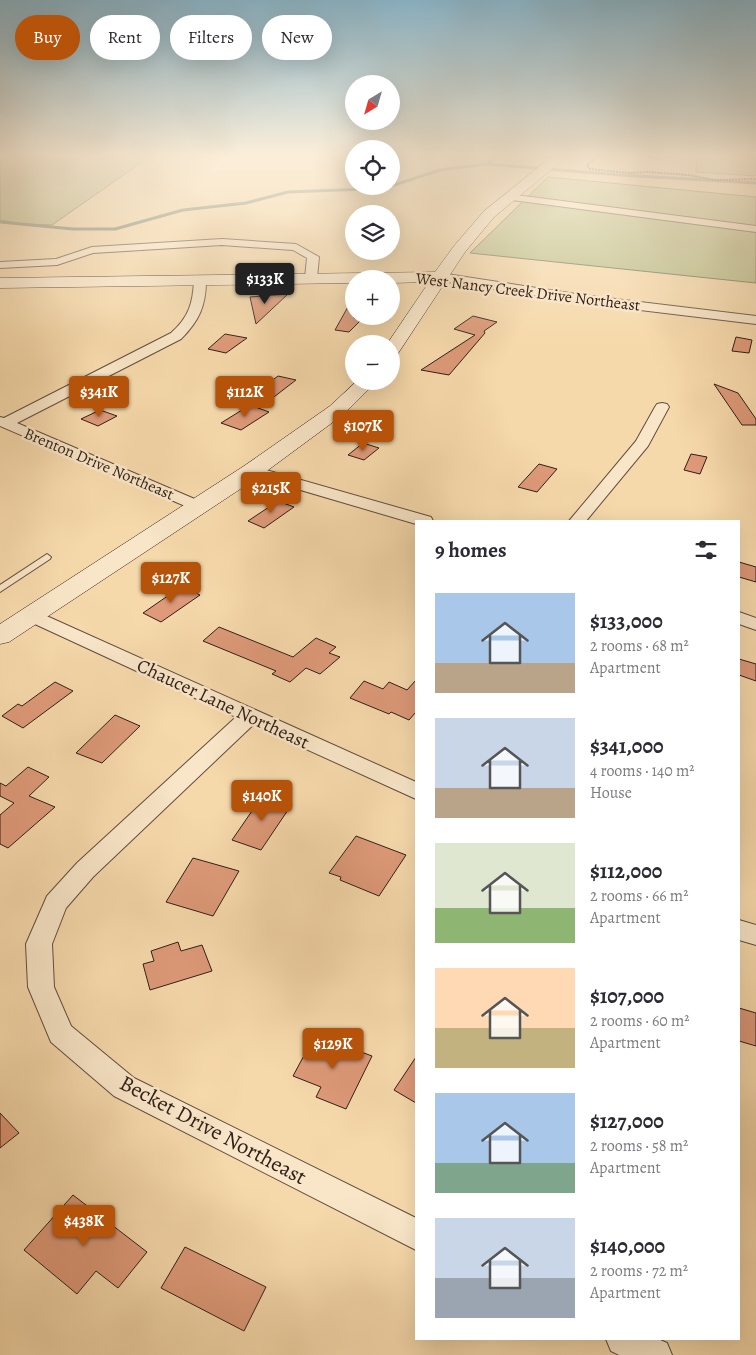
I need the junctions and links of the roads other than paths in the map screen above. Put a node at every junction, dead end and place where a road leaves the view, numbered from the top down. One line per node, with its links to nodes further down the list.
1 (486, 217): 5 (main road)
2 (665, 217): 3 (street)
3 (756, 229)
4 (0, 265): 6 (street)
5 (440, 277): 6 (main road, West Nancy Creek Drive Northeast); 9 (street, West Nancy Creek Drive Northeast); 10 (main road)
6 (311, 278): 7 (main road, West Nancy Creek Drive Northeast)
7 (200, 280): 8 (main road, West Nancy Creek Drive Northeast); 13 (street)
8 (0, 283)
9 (756, 320)
10 (400, 337)
11 (358, 390): 14 (main road)
12 (662, 408): 17 (street)
13 (3, 422): 15 (street, Brenton Drive Northeast)
14 (252, 470): 15 (main road); 16 (street)
15 (198, 506): 20 (main road)
16 (422, 520)
17 (578, 520)
18 (47, 557): 19 (lane)
19 (0, 588)
20 (31, 615): 23 (main road); 24 (street, Chaucer Lane Northeast)
21 (740, 618): 22 (street)
22 (756, 624)
23 (0, 636)
24 (250, 716): 25 (street, Chaucer Lane Northeast); 28 (street, Becket Drive Northeast)
25 (415, 791)
26 (740, 930): 27 (street)
27 (756, 935)
28 (415, 1233)
29 (625, 1340): 30 (street)
30 (655, 1355)

